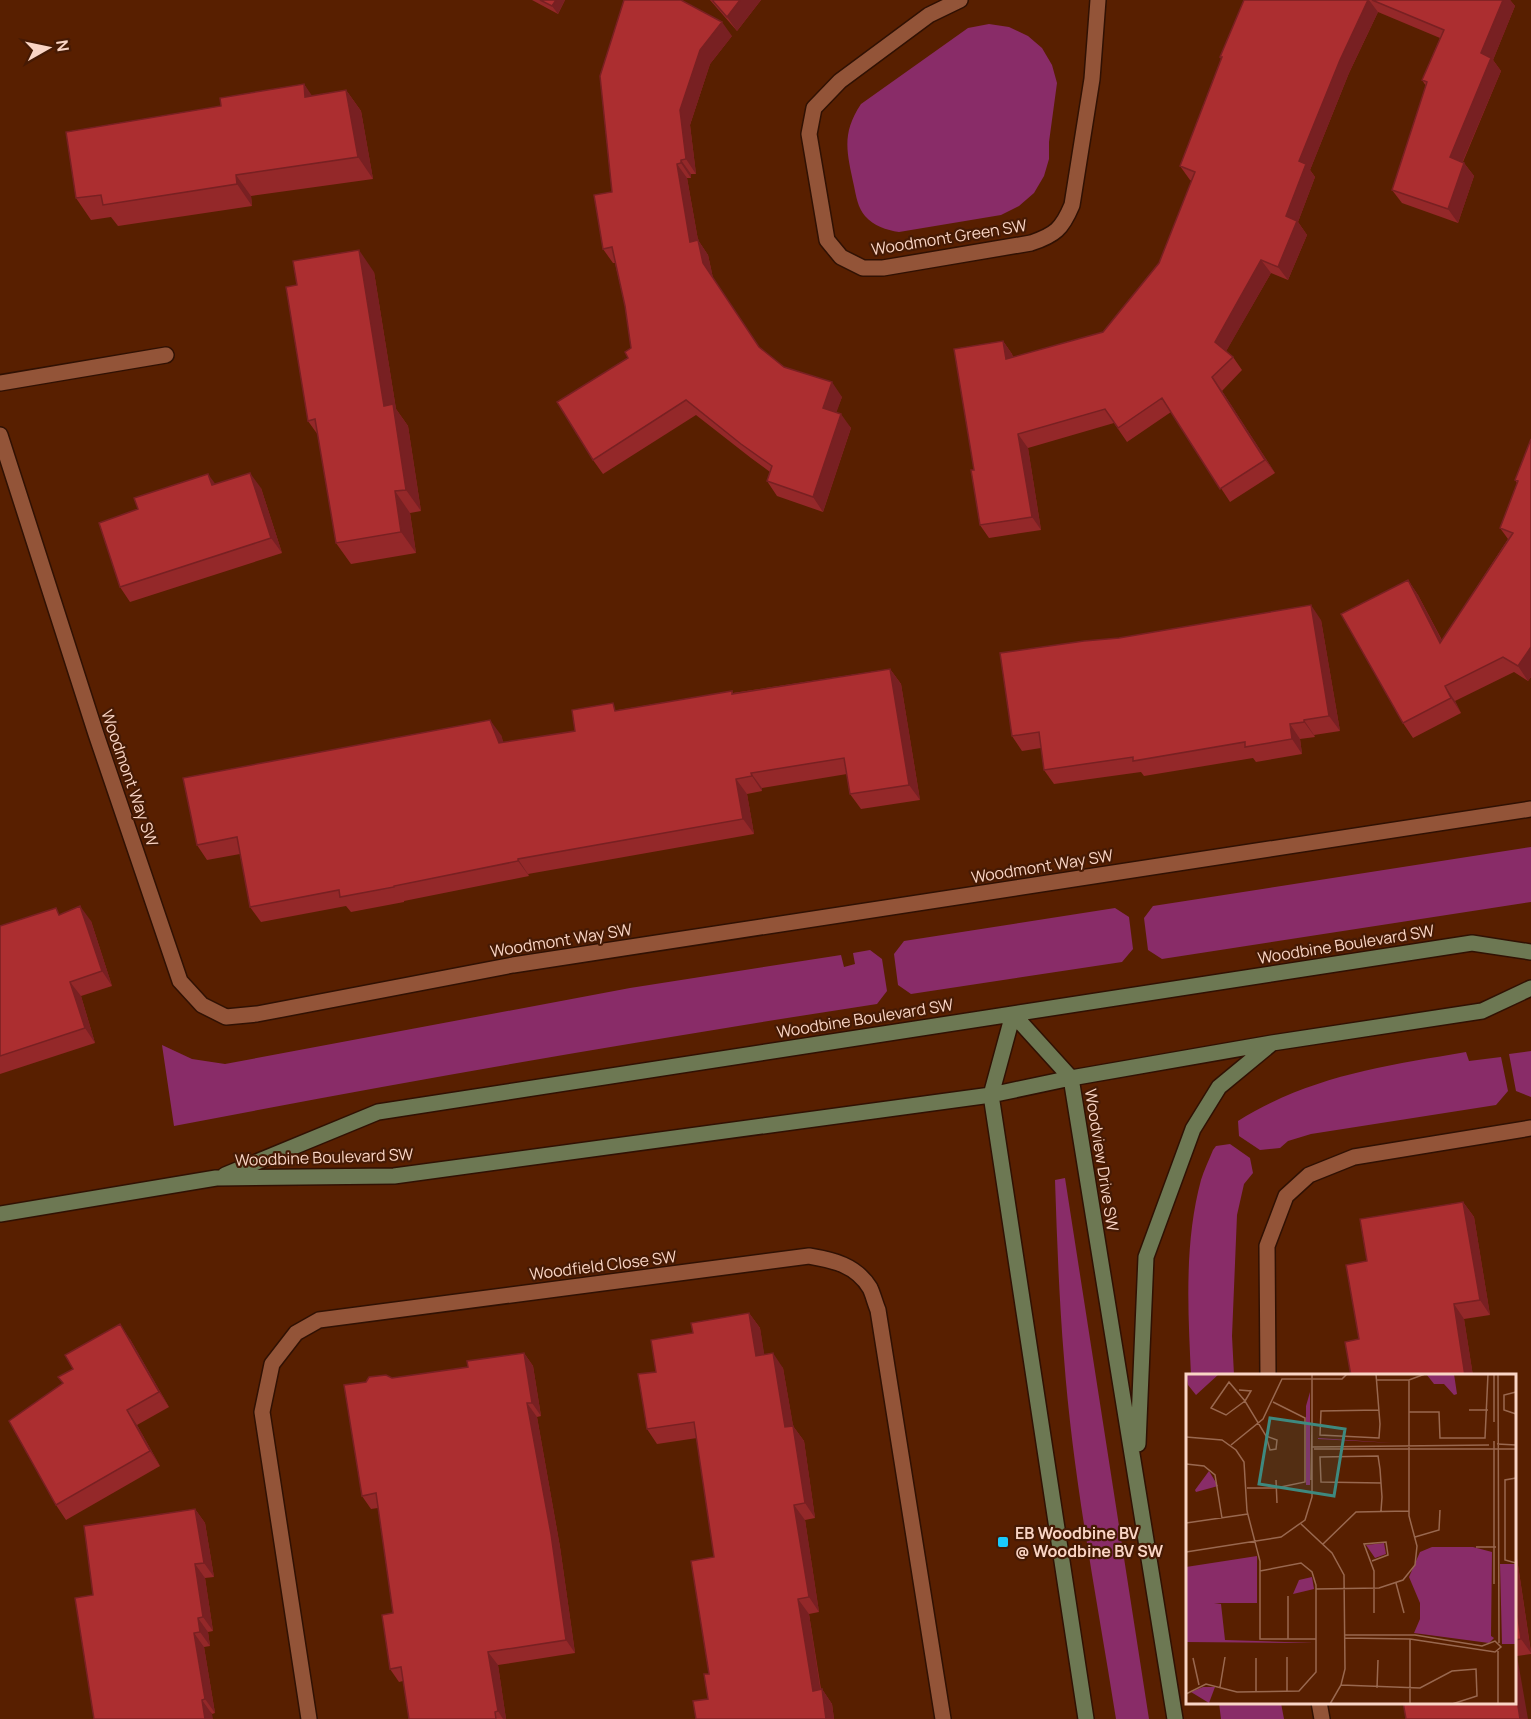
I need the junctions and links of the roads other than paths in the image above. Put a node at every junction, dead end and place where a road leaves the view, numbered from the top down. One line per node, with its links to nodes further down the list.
1 (960, 0): 2 (street, Woodmont Green SW)
2 (1098, 0)
3 (166, 355): 4 (street)
4 (0, 383)
5 (0, 435): 6 (street, Woodmont Way SW)
6 (1531, 809)
7 (1531, 952): 9 (street, Woodbine Boulevard SW)
8 (1531, 988): 10 (street, Woodbine Boulevard SW)
9 (1013, 1014): 11 (street, Woodview Drive SW); 12 (street); 14 (street, Woodbine Boulevard SW)
10 (1272, 1043): 11 (street, Woodbine Boulevard SW); 17 (street)
11 (1071, 1078): 12 (street, Woodbine Boulevard SW); 17 (street, Woodview Drive SW)
12 (991, 1095): 14 (street, Woodbine Boulevard SW); 21 (street)
13 (1531, 1128): 16 (street)
14 (216, 1178): 15 (street, Woodbine Boulevard SW)
15 (0, 1214)
16 (1268, 1374)
17 (1136, 1477): 22 (street, Woodview Drive SW)
18 (1319, 1704): 23 (street)
19 (309, 1719): 20 (street, Woodfield Close SW)
20 (942, 1719)
21 (1086, 1719)
22 (1175, 1719)
23 (1322, 1719)

